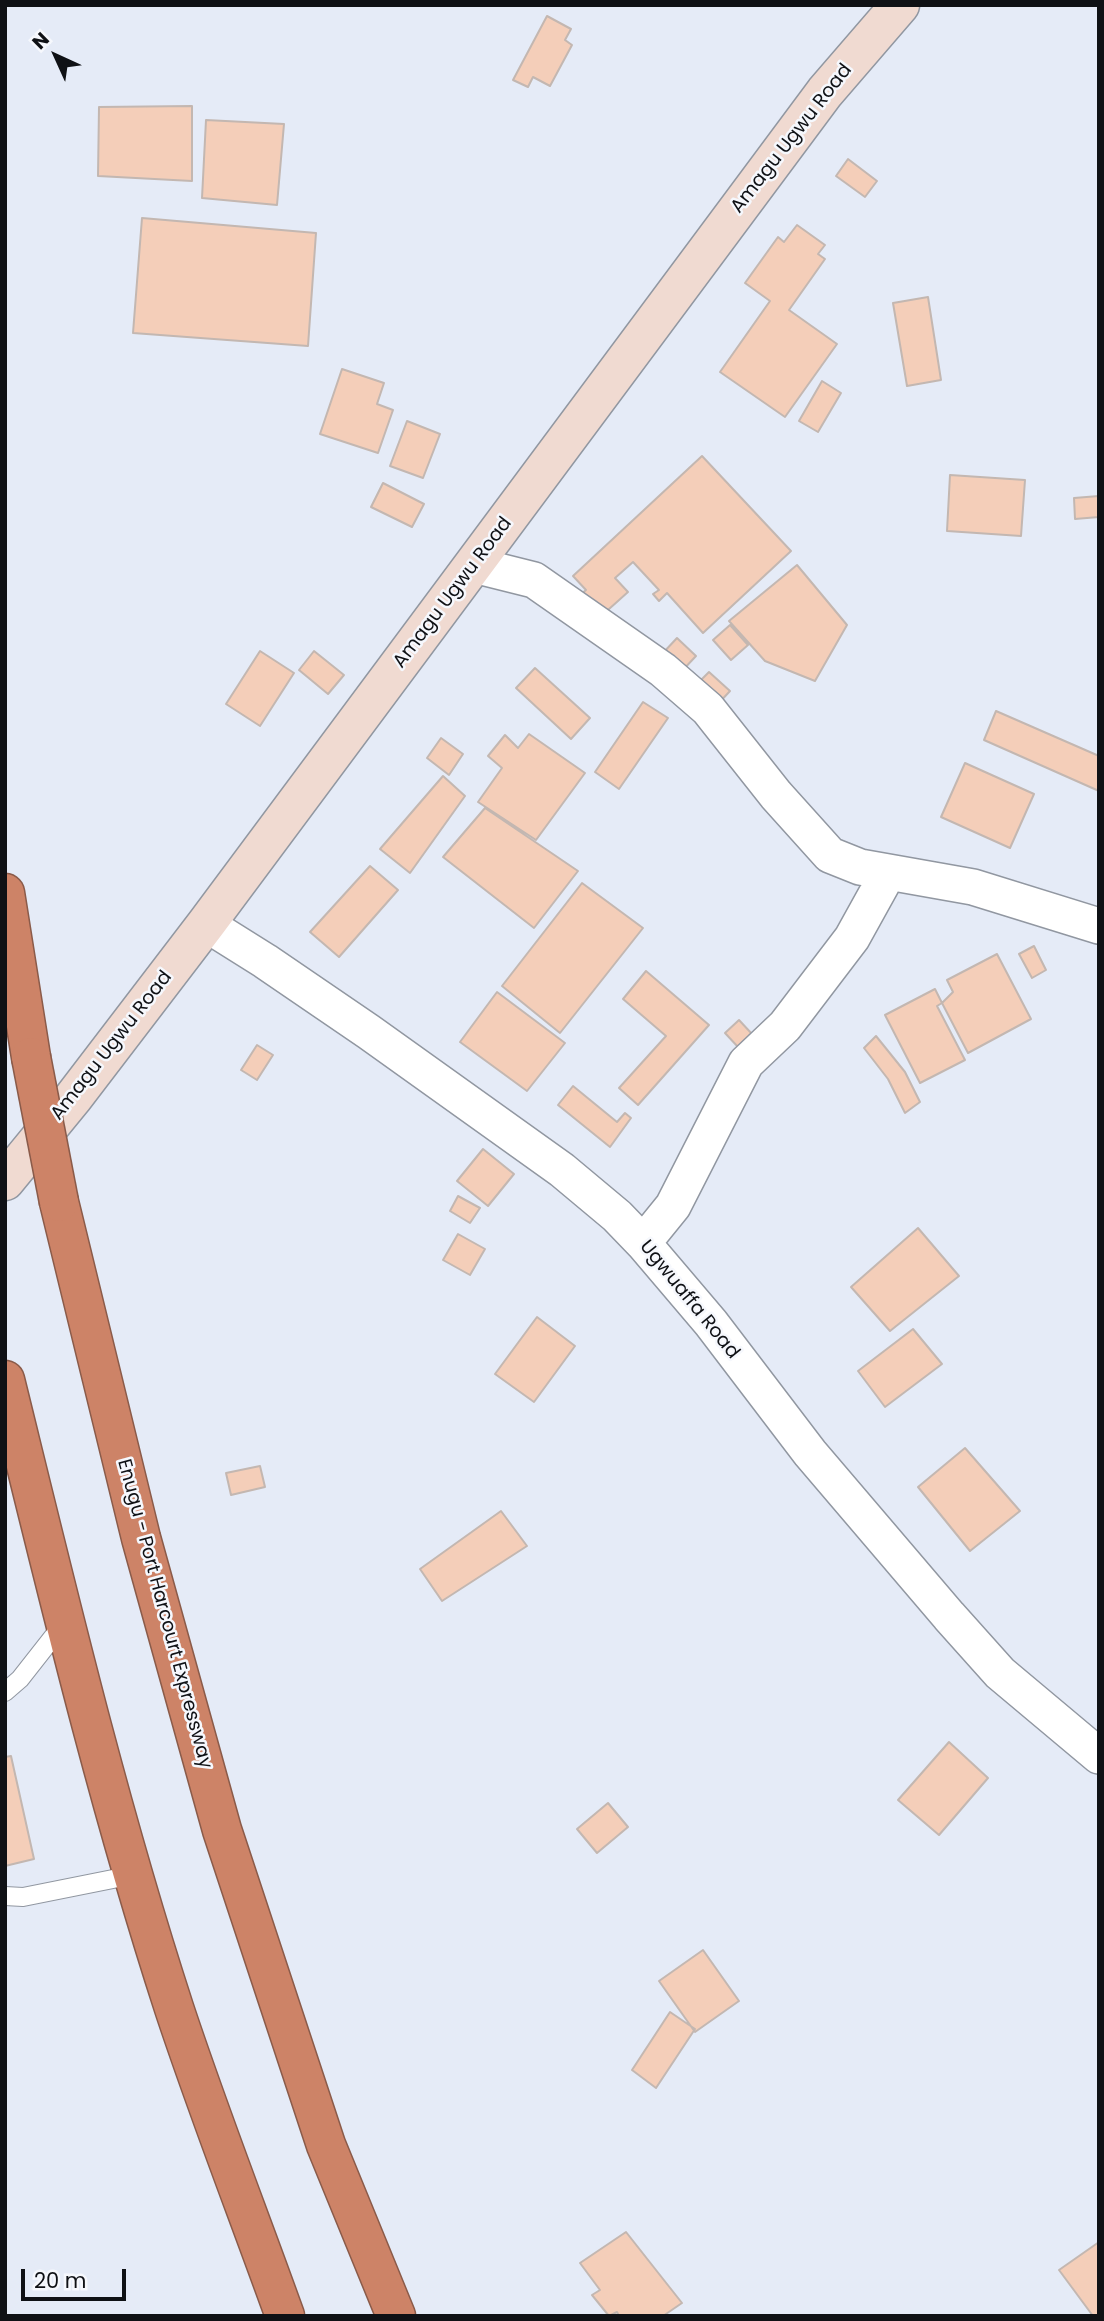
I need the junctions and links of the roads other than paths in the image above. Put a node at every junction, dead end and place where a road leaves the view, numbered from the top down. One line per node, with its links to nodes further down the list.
1 (900, 5): 2 (street, Amagu Ugwu Road)
2 (474, 565): 3 (street); 5 (street, Amagu Ugwu Road)
3 (888, 873): 6 (street); 8 (street)
4 (5, 893): 16 (highway, Enugu - Port Harcourt Expressway, bridge)
5 (206, 924): 7 (street, Amagu Ugwu Road); 8 (street, Ugwuaffa Road)
6 (1099, 926)
7 (5, 1181)
8 (643, 1243): 12 (street, Ugwuaffa Road)
9 (5, 1380): 10 (highway)
10 (65, 1622): 11 (lane); 13 (highway)
11 (5, 1692)
12 (1099, 1756)
13 (133, 1875): 14 (lane); 15 (highway)
14 (5, 1896)
15 (285, 2316)
16 (396, 2316)

